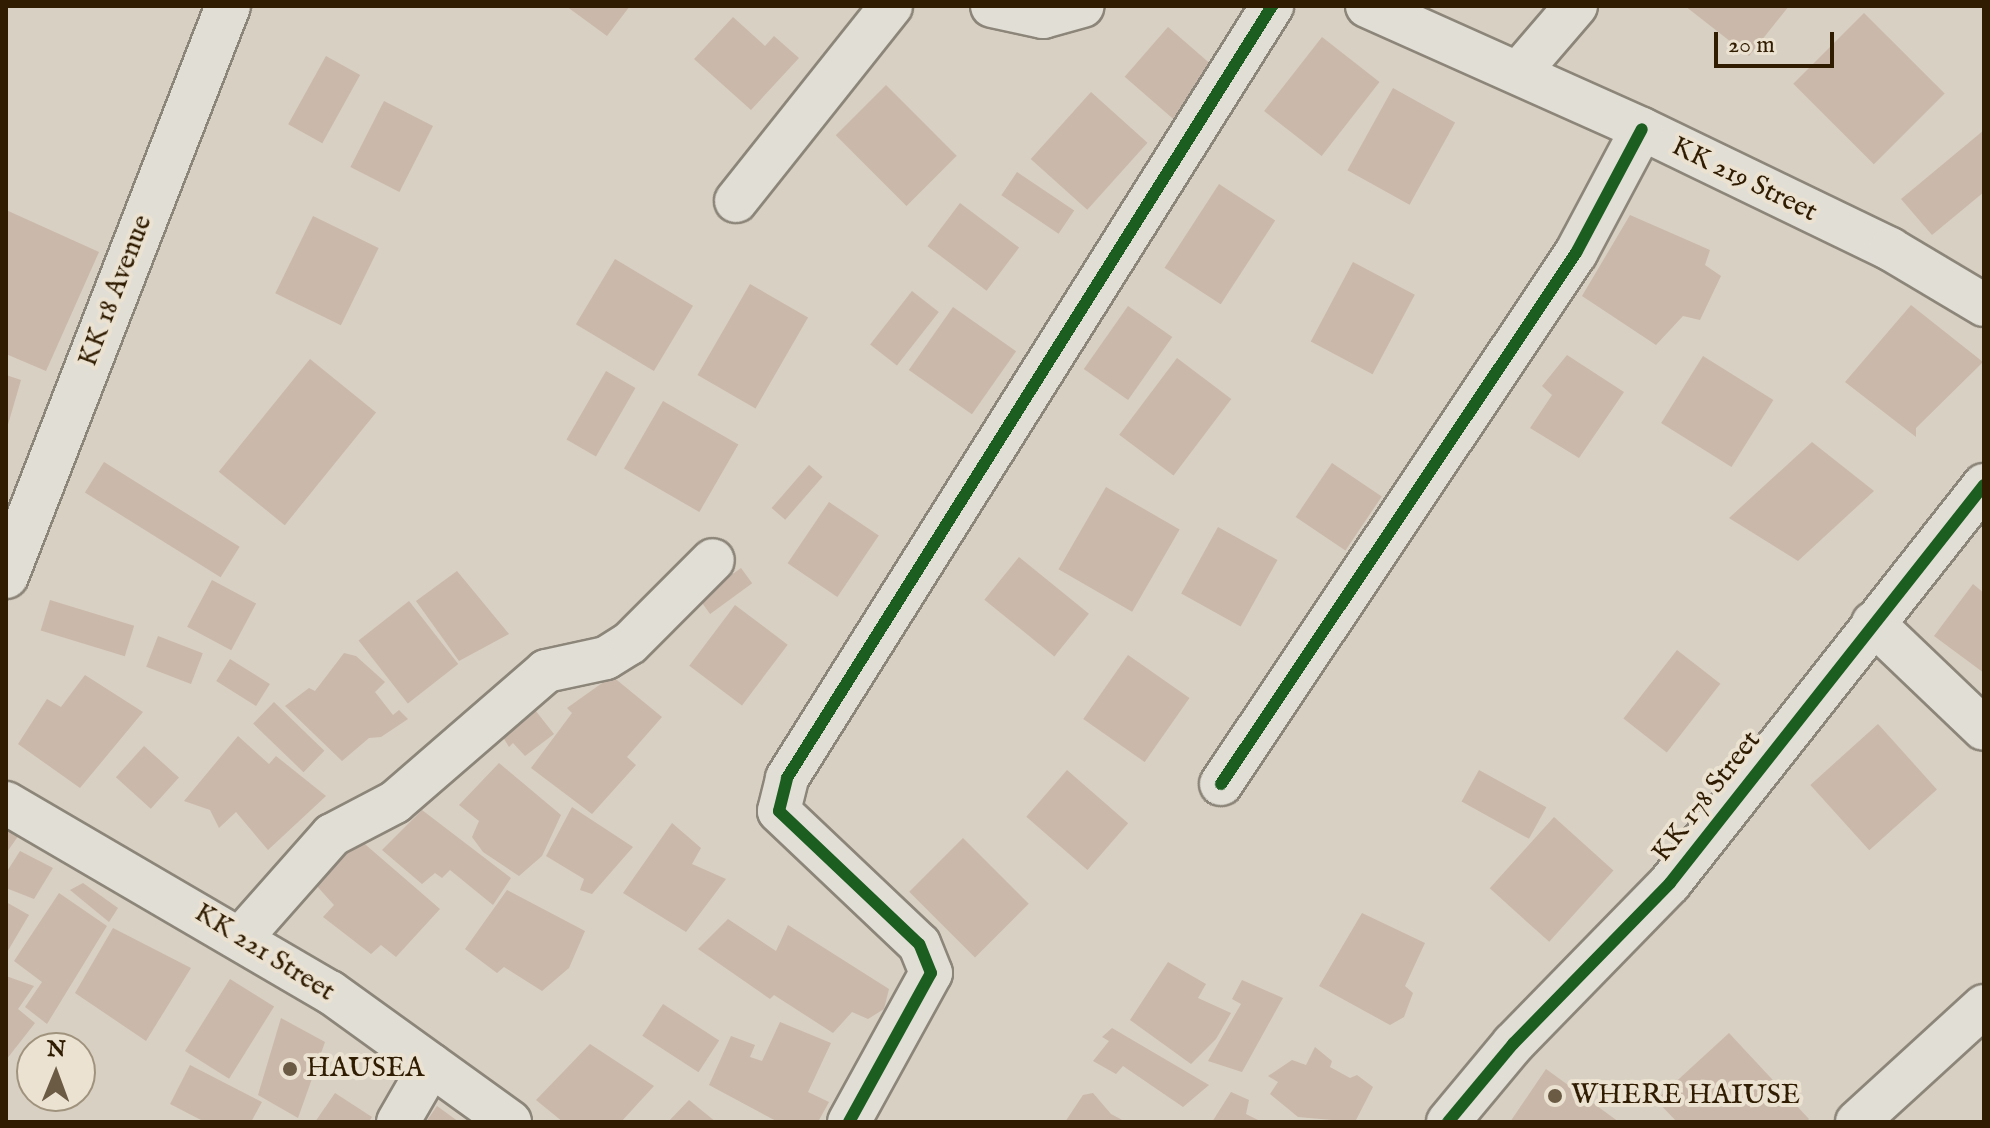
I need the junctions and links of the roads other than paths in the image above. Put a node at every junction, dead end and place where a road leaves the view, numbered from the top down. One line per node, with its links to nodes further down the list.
1 (228, 6): 14 (main road, KK 18 Avenue)
2 (891, 6): 10 (street)
3 (992, 6): 4 (street)
4 (1083, 6)
5 (1272, 6): 24 (street)
6 (1367, 6): 8 (street, KK 219 Street)
7 (1576, 6): 8 (street)
8 (1520, 71): 9 (street, KK 219 Street)
9 (1642, 129): 11 (street, KK 219 Street); 17 (street)
10 (736, 201)
11 (1984, 305)
12 (1984, 485): 15 (street, KK 178 Street)
13 (713, 560): 19 (street)
14 (6, 576)
15 (1873, 623): 16 (street); 25 (street, KK 178 Street)
16 (1984, 729)
17 (1221, 784)
18 (6, 803): 19 (street, KK 221 Street)
19 (240, 939): 21 (street, KK 221 Street)
20 (1984, 1006): 26 (street)
21 (431, 1065): 22 (street); 23 (street, KK 221 Street)
22 (398, 1122)
23 (510, 1122)
24 (849, 1122)
25 (1448, 1122)
26 (1857, 1122)

